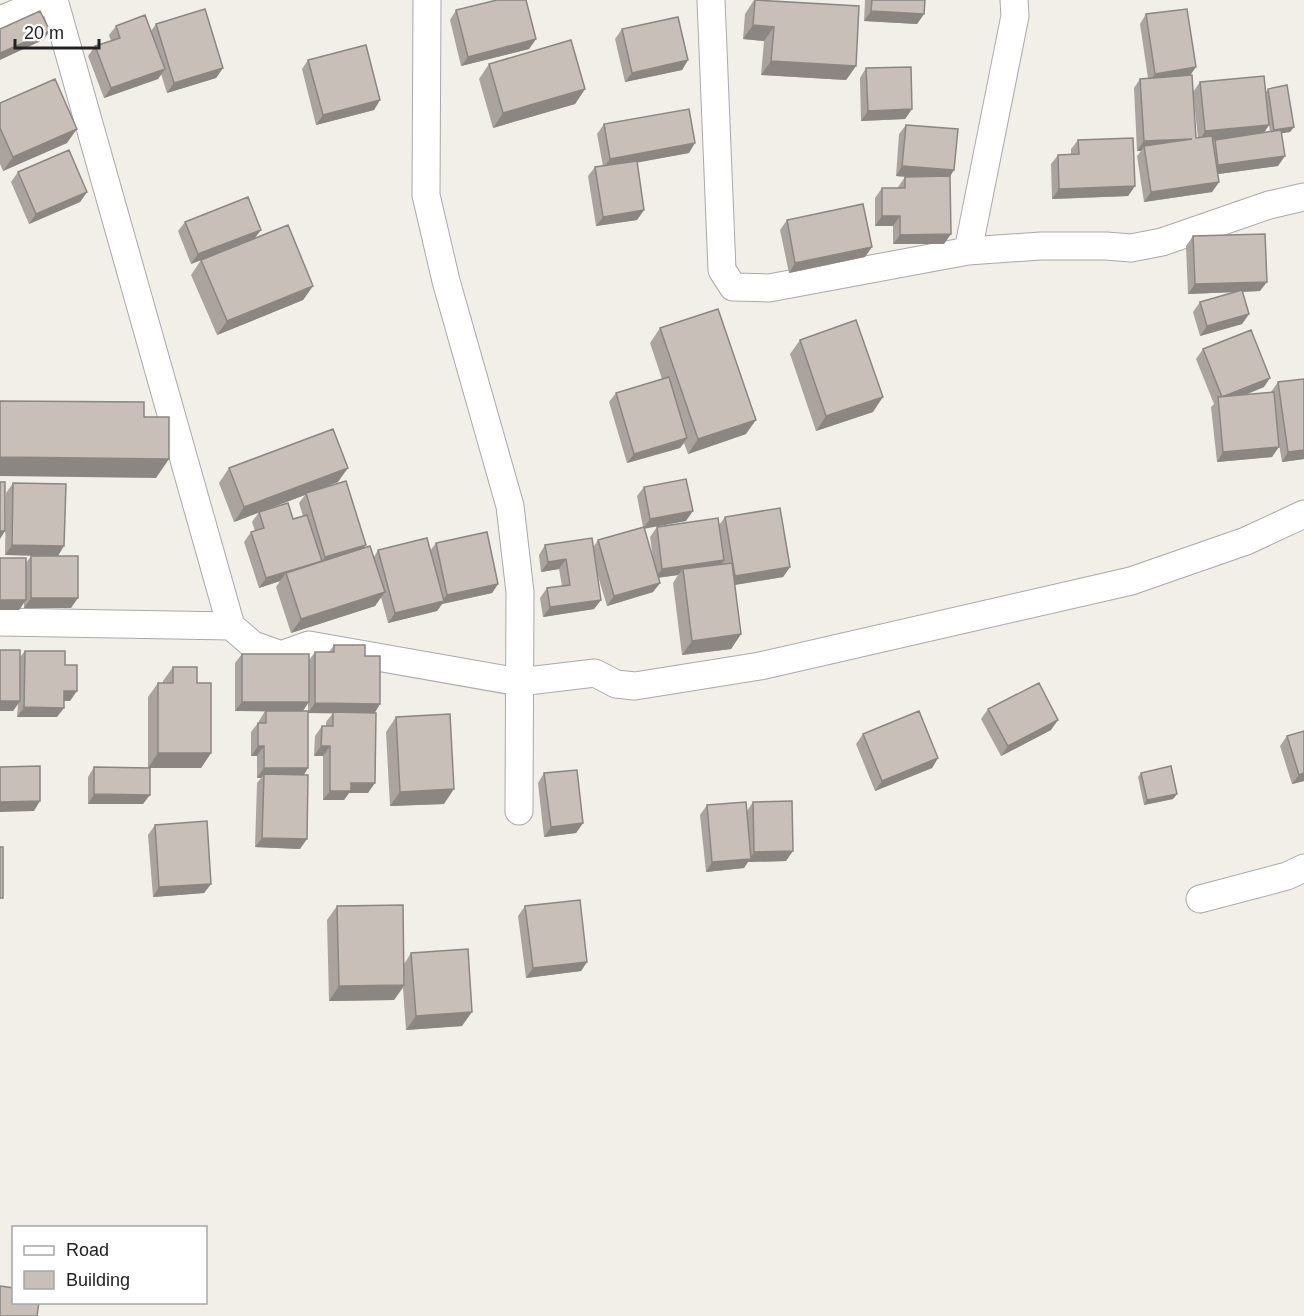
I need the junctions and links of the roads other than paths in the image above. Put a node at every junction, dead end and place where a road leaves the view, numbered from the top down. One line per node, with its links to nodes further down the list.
1 (48, 0): 6 (street)
2 (54, 0): 11 (street)
3 (427, 0): 12 (street)
4 (711, 0): 8 (street)
5 (1014, 0): 8 (street)
6 (0, 20)
7 (1304, 197): 8 (street)
8 (968, 251)
9 (1304, 514): 12 (street)
10 (0, 622): 11 (street)
11 (231, 626): 12 (street)
12 (519, 682): 13 (street)
13 (519, 810)
14 (1304, 868): 15 (street)
15 (1200, 898)

